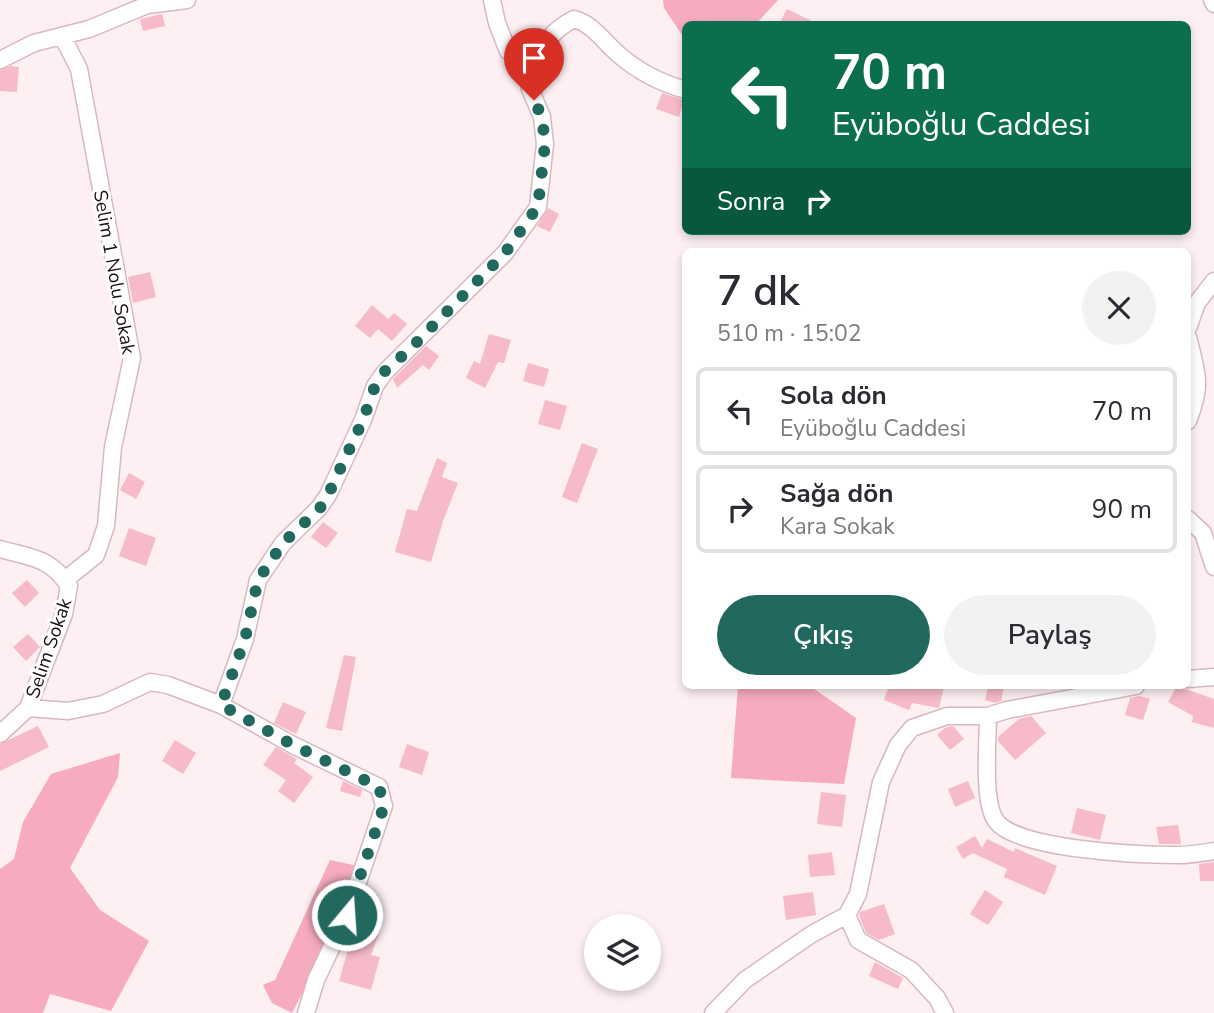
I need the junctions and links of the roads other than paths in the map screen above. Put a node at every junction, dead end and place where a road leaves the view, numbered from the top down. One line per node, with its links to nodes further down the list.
1 (187, 0): 3 (street)
2 (492, 0): 6 (street)
3 (147, 2): 4 (street)
4 (62, 36): 5 (street); 15 (street, Selim 1 Nolu Sokak)
5 (0, 60)
6 (532, 68): 7 (street); 19 (street)
7 (682, 88)
8 (1214, 281): 9 (street)
9 (1191, 320)
10 (1191, 349): 11 (street)
11 (1191, 414)
12 (1191, 522): 14 (street)
13 (0, 549): 15 (street, Selim Sokak)
14 (1214, 567)
15 (65, 580): 20 (street, Selim Sokak)
16 (1214, 677): 17 (street)
17 (1191, 679)
18 (1120, 689): 21 (street)
19 (221, 705): 20 (street); 25 (street)
20 (28, 708): 22 (street)
21 (988, 716): 23 (street); 24 (street)
22 (0, 734)
23 (1214, 851)
24 (848, 915): 26 (street); 27 (street)
25 (306, 1013)
26 (713, 1013)
27 (945, 1013)

